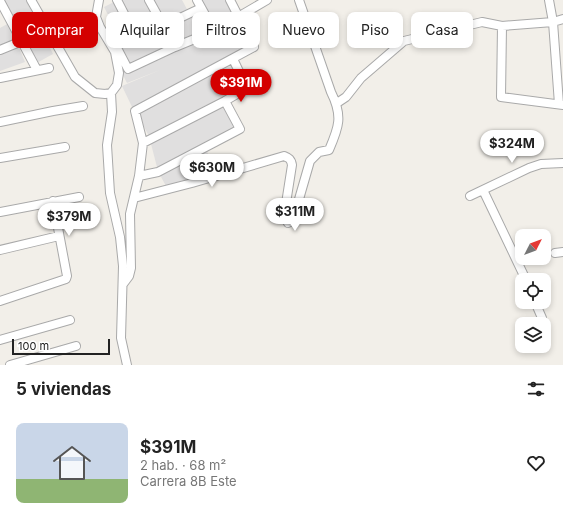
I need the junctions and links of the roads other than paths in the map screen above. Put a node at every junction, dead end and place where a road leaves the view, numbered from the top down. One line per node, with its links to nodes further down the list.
1 (31, 0): 32 (street)
2 (98, 0): 32 (street)
3 (117, 0): 12 (street)
4 (149, 0): 13 (street)
5 (197, 0): 11 (street)
6 (230, 0): 15 (street)
7 (299, 0): 34 (street)
8 (549, 0): 19 (street)
9 (0, 1): 20 (street)
10 (265, 1): 16 (street)
11 (202, 8): 14 (street); 17 (street)
12 (123, 12)
13 (156, 12)
14 (204, 12)
15 (236, 12)
16 (246, 12)
17 (184, 16)
18 (563, 18): 19 (street)
19 (553, 22): 21 (street); 35 (street)
20 (12, 23)
21 (502, 26): 34 (street); 35 (street)
22 (12, 45): 27 (street)
23 (26, 48): 30 (street)
24 (117, 48): 25 (street)
25 (172, 48)
26 (254, 48): 28 (street)
27 (0, 50)
28 (233, 59): 33 (street); 38 (street)
29 (49, 68): 30 (street)
30 (37, 70): 31 (street)
31 (0, 78)
32 (111, 92): 52 (street)
33 (225, 101): 38 (street); 42 (street)
34 (337, 103): 46 (street)
35 (561, 105)
36 (83, 106): 37 (street)
37 (0, 122)
38 (143, 143): 42 (street)
39 (65, 147): 40 (street)
40 (0, 158)
41 (563, 163): 43 (street)
42 (139, 176): 46 (street)
43 (483, 190): 44 (street); 51 (street)
44 (470, 196)
45 (78, 197): 47 (street)
46 (134, 198): 52 (street)
47 (53, 201): 48 (street); 49 (street)
48 (0, 212)
49 (59, 236): 50 (street); 53 (street)
50 (0, 250)
51 (523, 273)
52 (123, 284): 58 (street)
53 (0, 301)
54 (70, 320): 55 (street)
55 (0, 340)
56 (76, 346): 57 (street)
57 (10, 365)
58 (127, 365)

